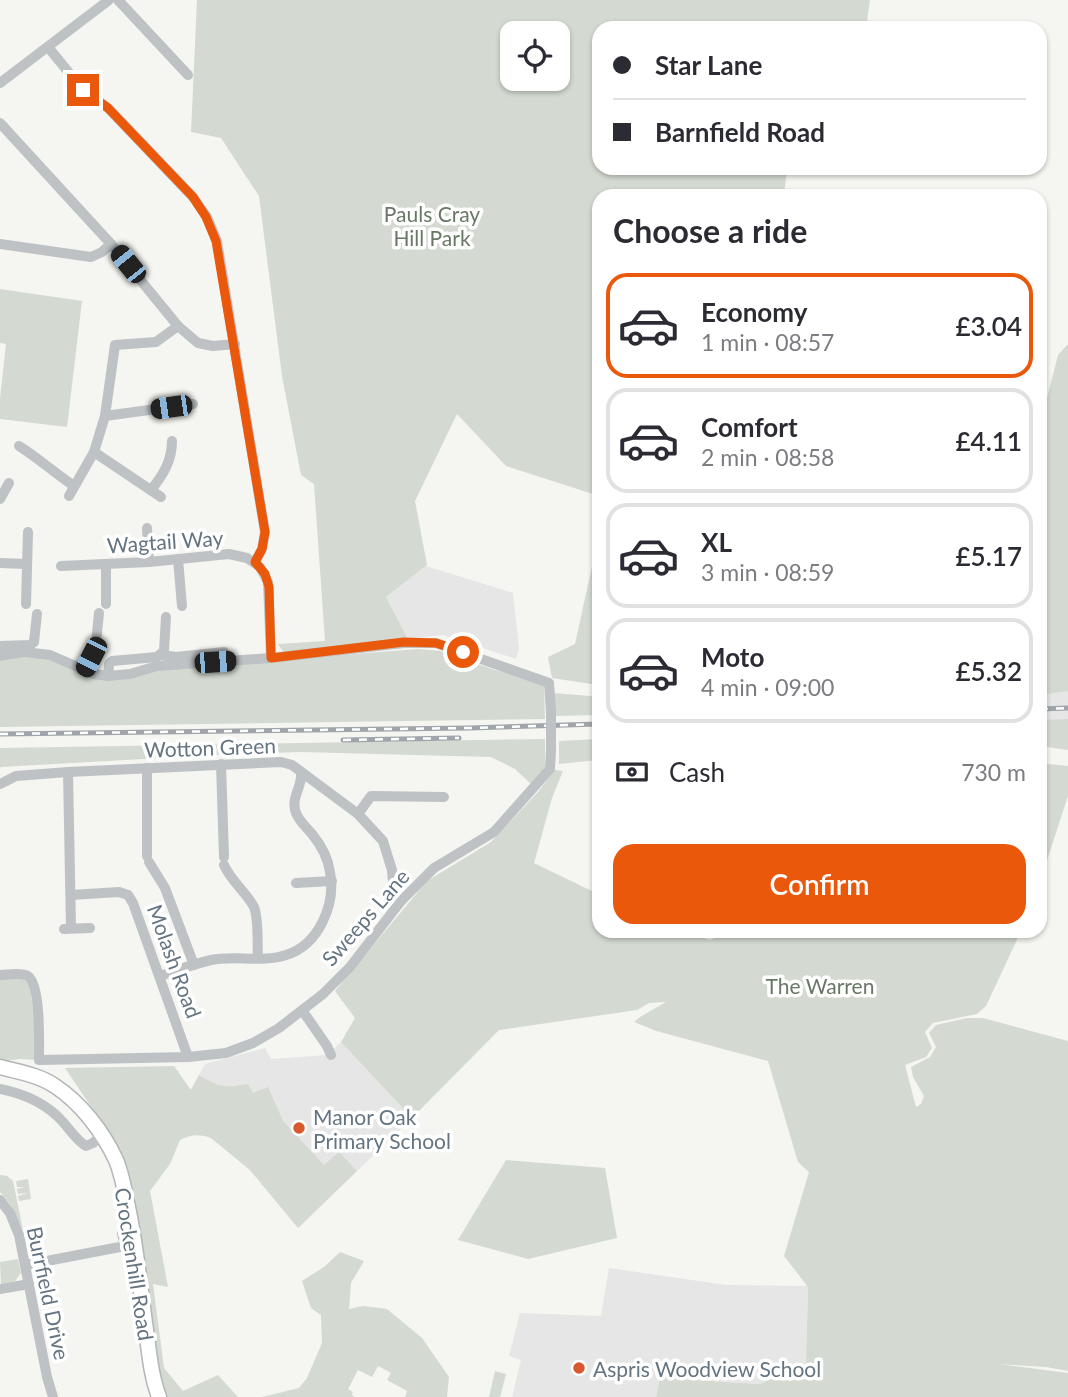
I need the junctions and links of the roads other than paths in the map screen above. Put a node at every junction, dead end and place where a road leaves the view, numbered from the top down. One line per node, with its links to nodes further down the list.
1 (109, 0): 3 (street)
2 (118, 0): 4 (street)
3 (48, 47): 5 (street); 11 (street)
4 (188, 75)
5 (0, 83)
6 (0, 123): 8 (street)
7 (0, 244): 8 (street)
8 (111, 244): 9 (street)
9 (178, 326): 11 (street); 12 (street)
10 (116, 333): 12 (street)
11 (234, 344): 24 (street)
12 (115, 345): 14 (street)
13 (187, 402): 14 (street)
14 (106, 416): 17 (street)
15 (19, 446): 17 (street)
16 (184, 451): 18 (street)
17 (94, 452): 18 (street)
18 (151, 490): 19 (street)
19 (161, 497)
20 (147, 528): 23 (street)
21 (28, 532): 26 (street)
22 (178, 559): 23 (street, Wagtail Way); 24 (street, Wagtail Way); 30 (street)
23 (149, 562): 27 (street, Wagtail Way)
24 (255, 562): 37 (street)
25 (0, 563): 26 (street)
26 (27, 564): 29 (street)
27 (106, 565): 28 (street, Wagtail Way); 38 (street)
28 (61, 566)
29 (26, 604)
30 (182, 606)
31 (37, 614): 33 (street)
32 (166, 617): 35 (street)
33 (0, 646)
34 (224, 652): 35 (street)
35 (161, 655): 39 (street)
36 (0, 656): 38 (street)
37 (271, 658): 39 (street); 50 (street, Sweeps Lane, bridge)
38 (84, 670): 39 (street)
39 (108, 676)
40 (221, 764): 41 (street, Wotton Green); 43 (street, Wotton Green); 52 (street)
41 (147, 768): 42 (street, Wotton Green); 53 (street)
42 (68, 772): 44 (street, Wotton Green); 49 (street)
43 (301, 772): 46 (street); 47 (street, Wotton Green)
44 (0, 784)
45 (444, 797): 46 (street)
46 (358, 814): 50 (street)
47 (332, 881): 48 (street); 52 (street, Wotton Green)
48 (296, 883)
49 (71, 895): 51 (street); 55 (street, Molash Road)
50 (401, 901): 56 (street, Sweeps Lane)
51 (90, 928)
52 (258, 958): 53 (street, Wotton Green)
53 (194, 965): 55 (street, Wotton Green)
54 (0, 975): 59 (street)
55 (160, 976): 58 (street, Molash Road)
56 (302, 1010): 57 (street); 58 (street, Sweeps Lane)
57 (331, 1055)
58 (188, 1057): 59 (street, Sweeps Lane)
59 (39, 1060): 61 (street)
60 (0, 1067): 61 (main road, Crockenhill Road)
61 (28, 1074): 63 (main road, Crockenhill Road)
62 (0, 1089): 63 (street)
63 (102, 1135): 65 (main road, Crockenhill Road)
64 (0, 1200): 68 (street, Burrfield Drive)
65 (132, 1227): 66 (street); 67 (main road, Crockenhill Road)
66 (125, 1246): 67 (street); 68 (street)
67 (137, 1260): 72 (main road, Crockenhill Road)
68 (26, 1265): 69 (street, Burrfield Drive)
69 (30, 1284): 70 (street); 71 (street, Burrfield Drive)
70 (0, 1289)
71 (53, 1397)
72 (159, 1397)

